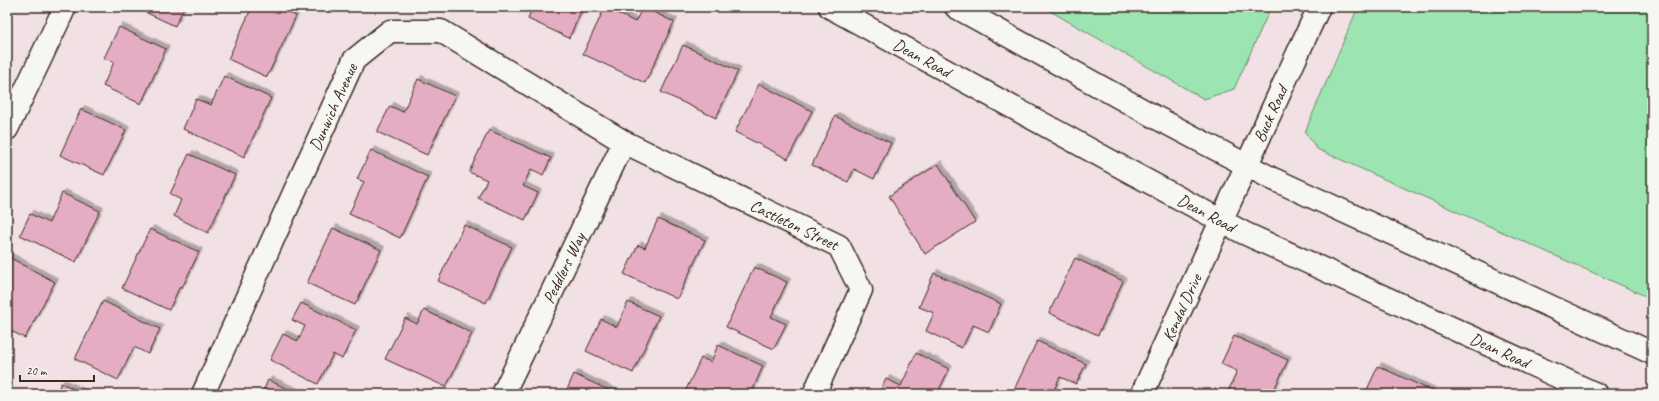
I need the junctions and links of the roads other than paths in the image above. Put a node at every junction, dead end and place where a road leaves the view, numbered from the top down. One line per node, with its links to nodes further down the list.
1 (65, 7): 5 (street)
2 (830, 7): 8 (street, Dean Road)
3 (956, 7): 7 (street)
4 (1319, 7): 7 (street, Buck Road)
5 (7, 128)
6 (624, 142): 10 (street, Dunwich Avenue); 11 (street, Peddlers Way); 12 (street, Castleton Street)
7 (1246, 165): 8 (street, Buck Road); 9 (street)
8 (1221, 221): 13 (street, Kendal Drive); 14 (street, Dean Road)
9 (1652, 353)
10 (203, 394)
11 (503, 394)
12 (814, 394)
13 (1142, 394)
14 (1596, 394)

